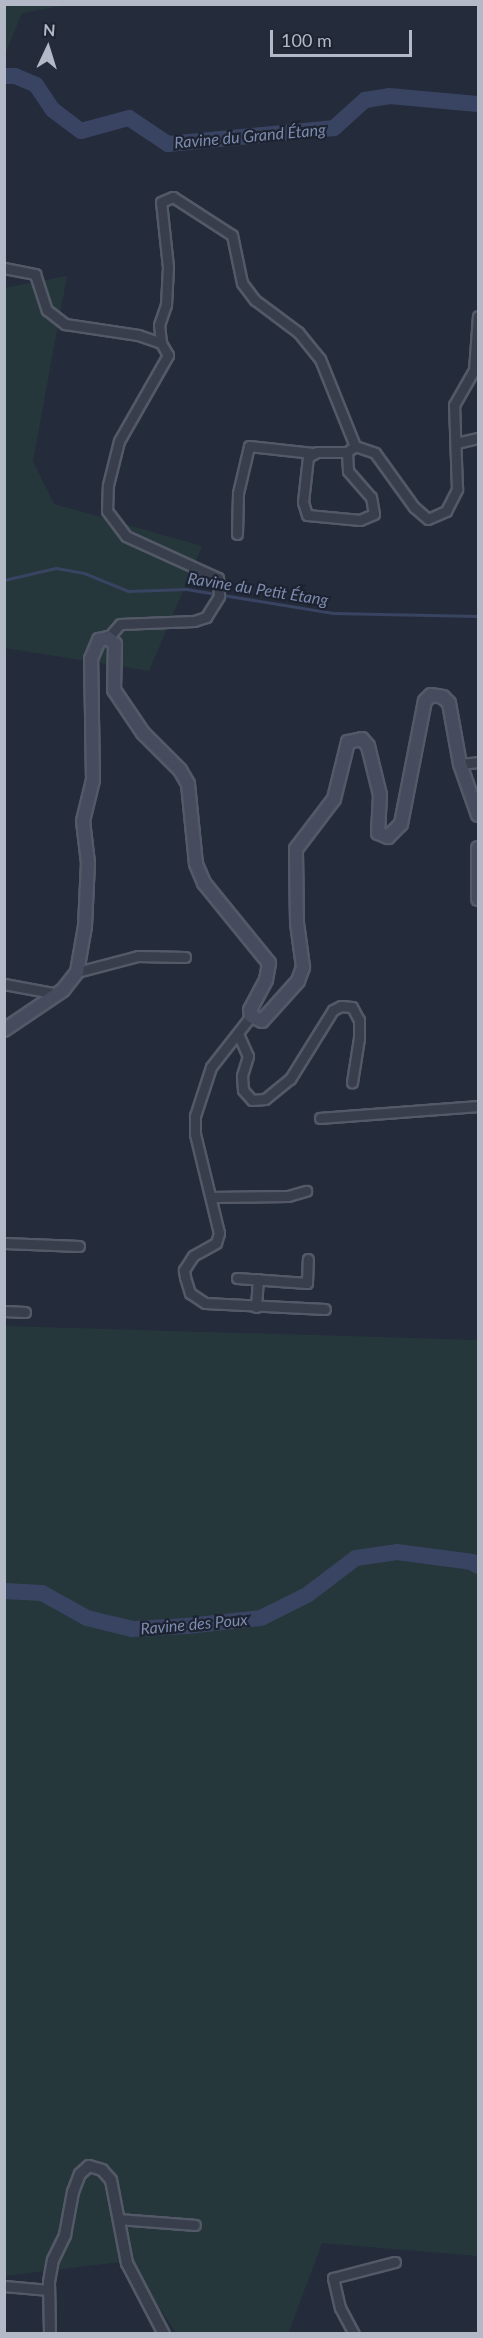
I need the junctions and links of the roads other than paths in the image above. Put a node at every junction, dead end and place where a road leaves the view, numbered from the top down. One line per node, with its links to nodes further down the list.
1 (4, 268): 3 (street)
2 (478, 316): 5 (street)
3 (161, 343): 6 (street); 9 (street)
4 (478, 438): 5 (street)
5 (456, 443): 6 (street)
6 (351, 449): 7 (street); 7 (street)
7 (314, 453): 8 (street)
8 (237, 534)
9 (108, 638): 16 (main road); 19 (main road)
10 (478, 762): 11 (street)
11 (460, 764): 12 (main road); 19 (main road)
12 (478, 815)
13 (478, 848): 14 (main road)
14 (478, 899)
15 (185, 957): 16 (street)
16 (77, 972): 18 (main road)
17 (4, 984): 18 (street)
18 (58, 994): 20 (main road)
19 (251, 1016): 21 (street)
20 (4, 1030)
21 (239, 1036): 22 (street); 26 (street)
22 (352, 1082)
23 (478, 1106): 24 (street)
24 (320, 1118)
25 (306, 1191): 26 (street)
26 (211, 1197): 32 (street)
27 (4, 1243): 28 (street)
28 (79, 1246)
29 (308, 1259): 31 (street)
30 (237, 1278): 31 (street)
31 (258, 1279): 32 (street)
32 (256, 1307): 33 (street)
33 (325, 1309)
34 (4, 1311): 35 (street)
35 (25, 1312)
36 (119, 2219): 37 (street); 40 (street); 42 (street)
37 (195, 2225)
38 (395, 2262): 43 (street)
39 (4, 2286): 40 (street)
40 (49, 2290): 41 (street)
41 (50, 2334)
42 (164, 2334)
43 (354, 2334)

